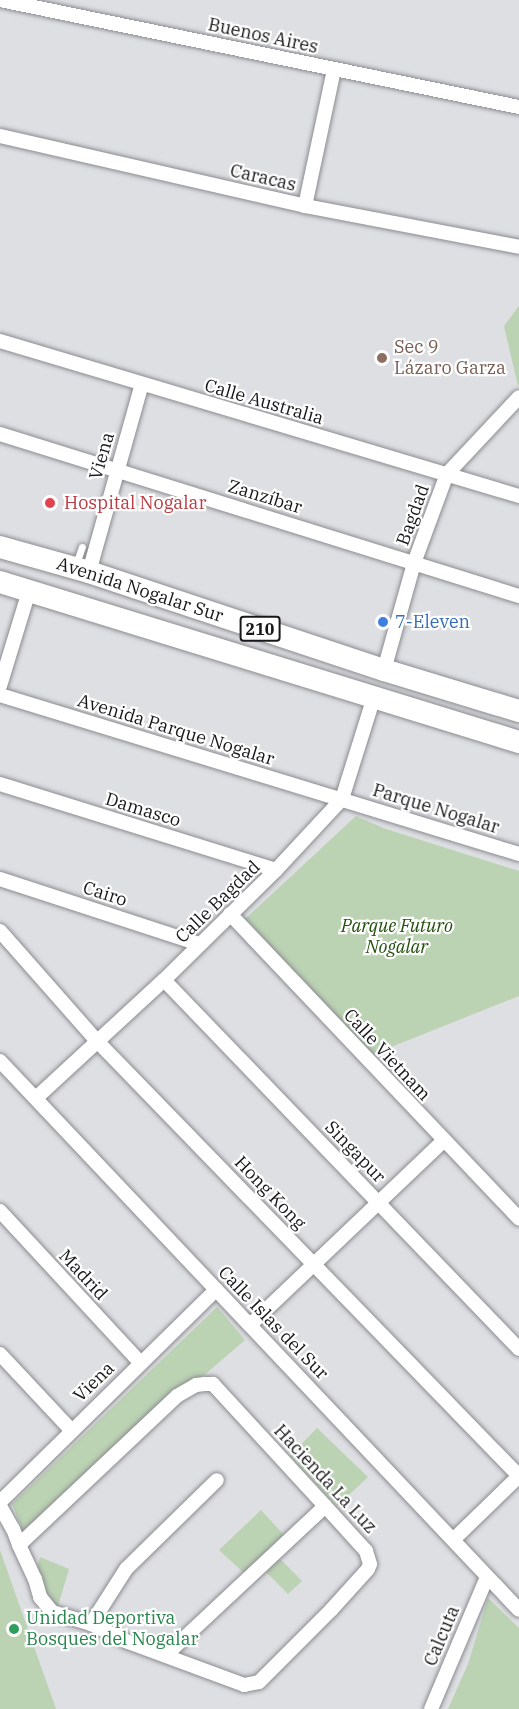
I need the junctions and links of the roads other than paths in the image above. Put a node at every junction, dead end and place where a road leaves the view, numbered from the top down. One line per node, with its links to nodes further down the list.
1 (0, 0): 2 (street, Buenos Aires)
2 (334, 70): 3 (street, Buenos Aires); 5 (street)
3 (519, 107)
4 (0, 136): 5 (street, Caracas)
5 (305, 206): 6 (street, Caracas)
6 (519, 247)
7 (0, 341): 8 (street, Calle Australia)
8 (142, 384): 11 (street, Viena); 12 (street, Calle Australia)
9 (519, 397): 12 (street, Bagdad)
10 (0, 434): 11 (street, Zanzíbar)
11 (116, 470): 16 (street, Zanzíbar); 17 (street, Viena)
12 (447, 474): 13 (street, Calle Australia); 16 (street, Bagdad)
13 (519, 496)
14 (82, 547): 17 (lane)
15 (0, 548): 17 (highway, Avenida Nogalar Sur / 210)
16 (414, 563): 20 (street, Zanzíbar); 21 (street, Bagdad)
17 (82, 570): 21 (highway, Avenida Nogalar Sur / 210)
18 (0, 582): 19 (highway, Avenida Nogalar Sur / 210)
19 (29, 591): 22 (street); 24 (highway, Avenida Nogalar Sur / 210)
20 (519, 596)
21 (384, 670): 25 (highway, Avenida Nogalar Sur / 210)
22 (0, 686)
23 (0, 695): 28 (street, Avenida Parque Nogalar)
24 (374, 697): 26 (highway, Avenida Nogalar Sur / 210); 28 (street, Calle Bagdad)
25 (519, 711)
26 (519, 742)
27 (0, 784): 30 (street, Damasco)
28 (342, 799): 29 (street, Parque Nogalar); 30 (street, Calle Bagdad)
29 (519, 854)
30 (276, 870): 32 (street, Calle Bagdad)
31 (0, 879): 34 (street, Cairo)
32 (230, 914): 34 (street, Calle Bagdad); 39 (street, Calle Vietnam)
33 (0, 931): 36 (street, Hong Kong)
34 (199, 944): 35 (street, Calle Bagdad)
35 (164, 980): 36 (street, Calle Bagdad); 40 (street, Singapur)
36 (98, 1041): 38 (street, Calle Bagdad); 43 (street, Hong Kong)
37 (0, 1061): 38 (street, Calle Islas del Sur)
38 (36, 1098): 44 (street, Calle Islas del Sur)
39 (443, 1141): 40 (street); 42 (street, Calle Vietnam)
40 (378, 1203): 43 (street); 46 (street, Singapur)
41 (0, 1211): 48 (street, Madrid)
42 (519, 1219)
43 (314, 1264): 45 (street); 50 (street, Hong Kong)
44 (216, 1290): 45 (street, Calle Islas del Sur); 48 (street, Viena)
45 (250, 1325): 54 (street, Calle Islas del Sur)
46 (519, 1349)
47 (0, 1354): 49 (street)
48 (140, 1362): 49 (street, Viena)
49 (70, 1430): 52 (street, Viena)
50 (519, 1476): 54 (street)
51 (217, 1480): 58 (street)
52 (0, 1504): 55 (street, Hacienda La Luz)
53 (325, 1506): 55 (street, Hacienda La Luz); 59 (street); 59 (street, Hacienda La Luz)
54 (454, 1539): 56 (street, Calle Islas del Sur)
55 (20, 1545): 58 (street, Hacienda La Luz)
56 (487, 1577): 57 (street, Calle Islas del Sur); 60 (street, Calcuta)
57 (519, 1610)
58 (91, 1624): 59 (street, Hacienda La Luz)
59 (166, 1655)
60 (431, 1709)

